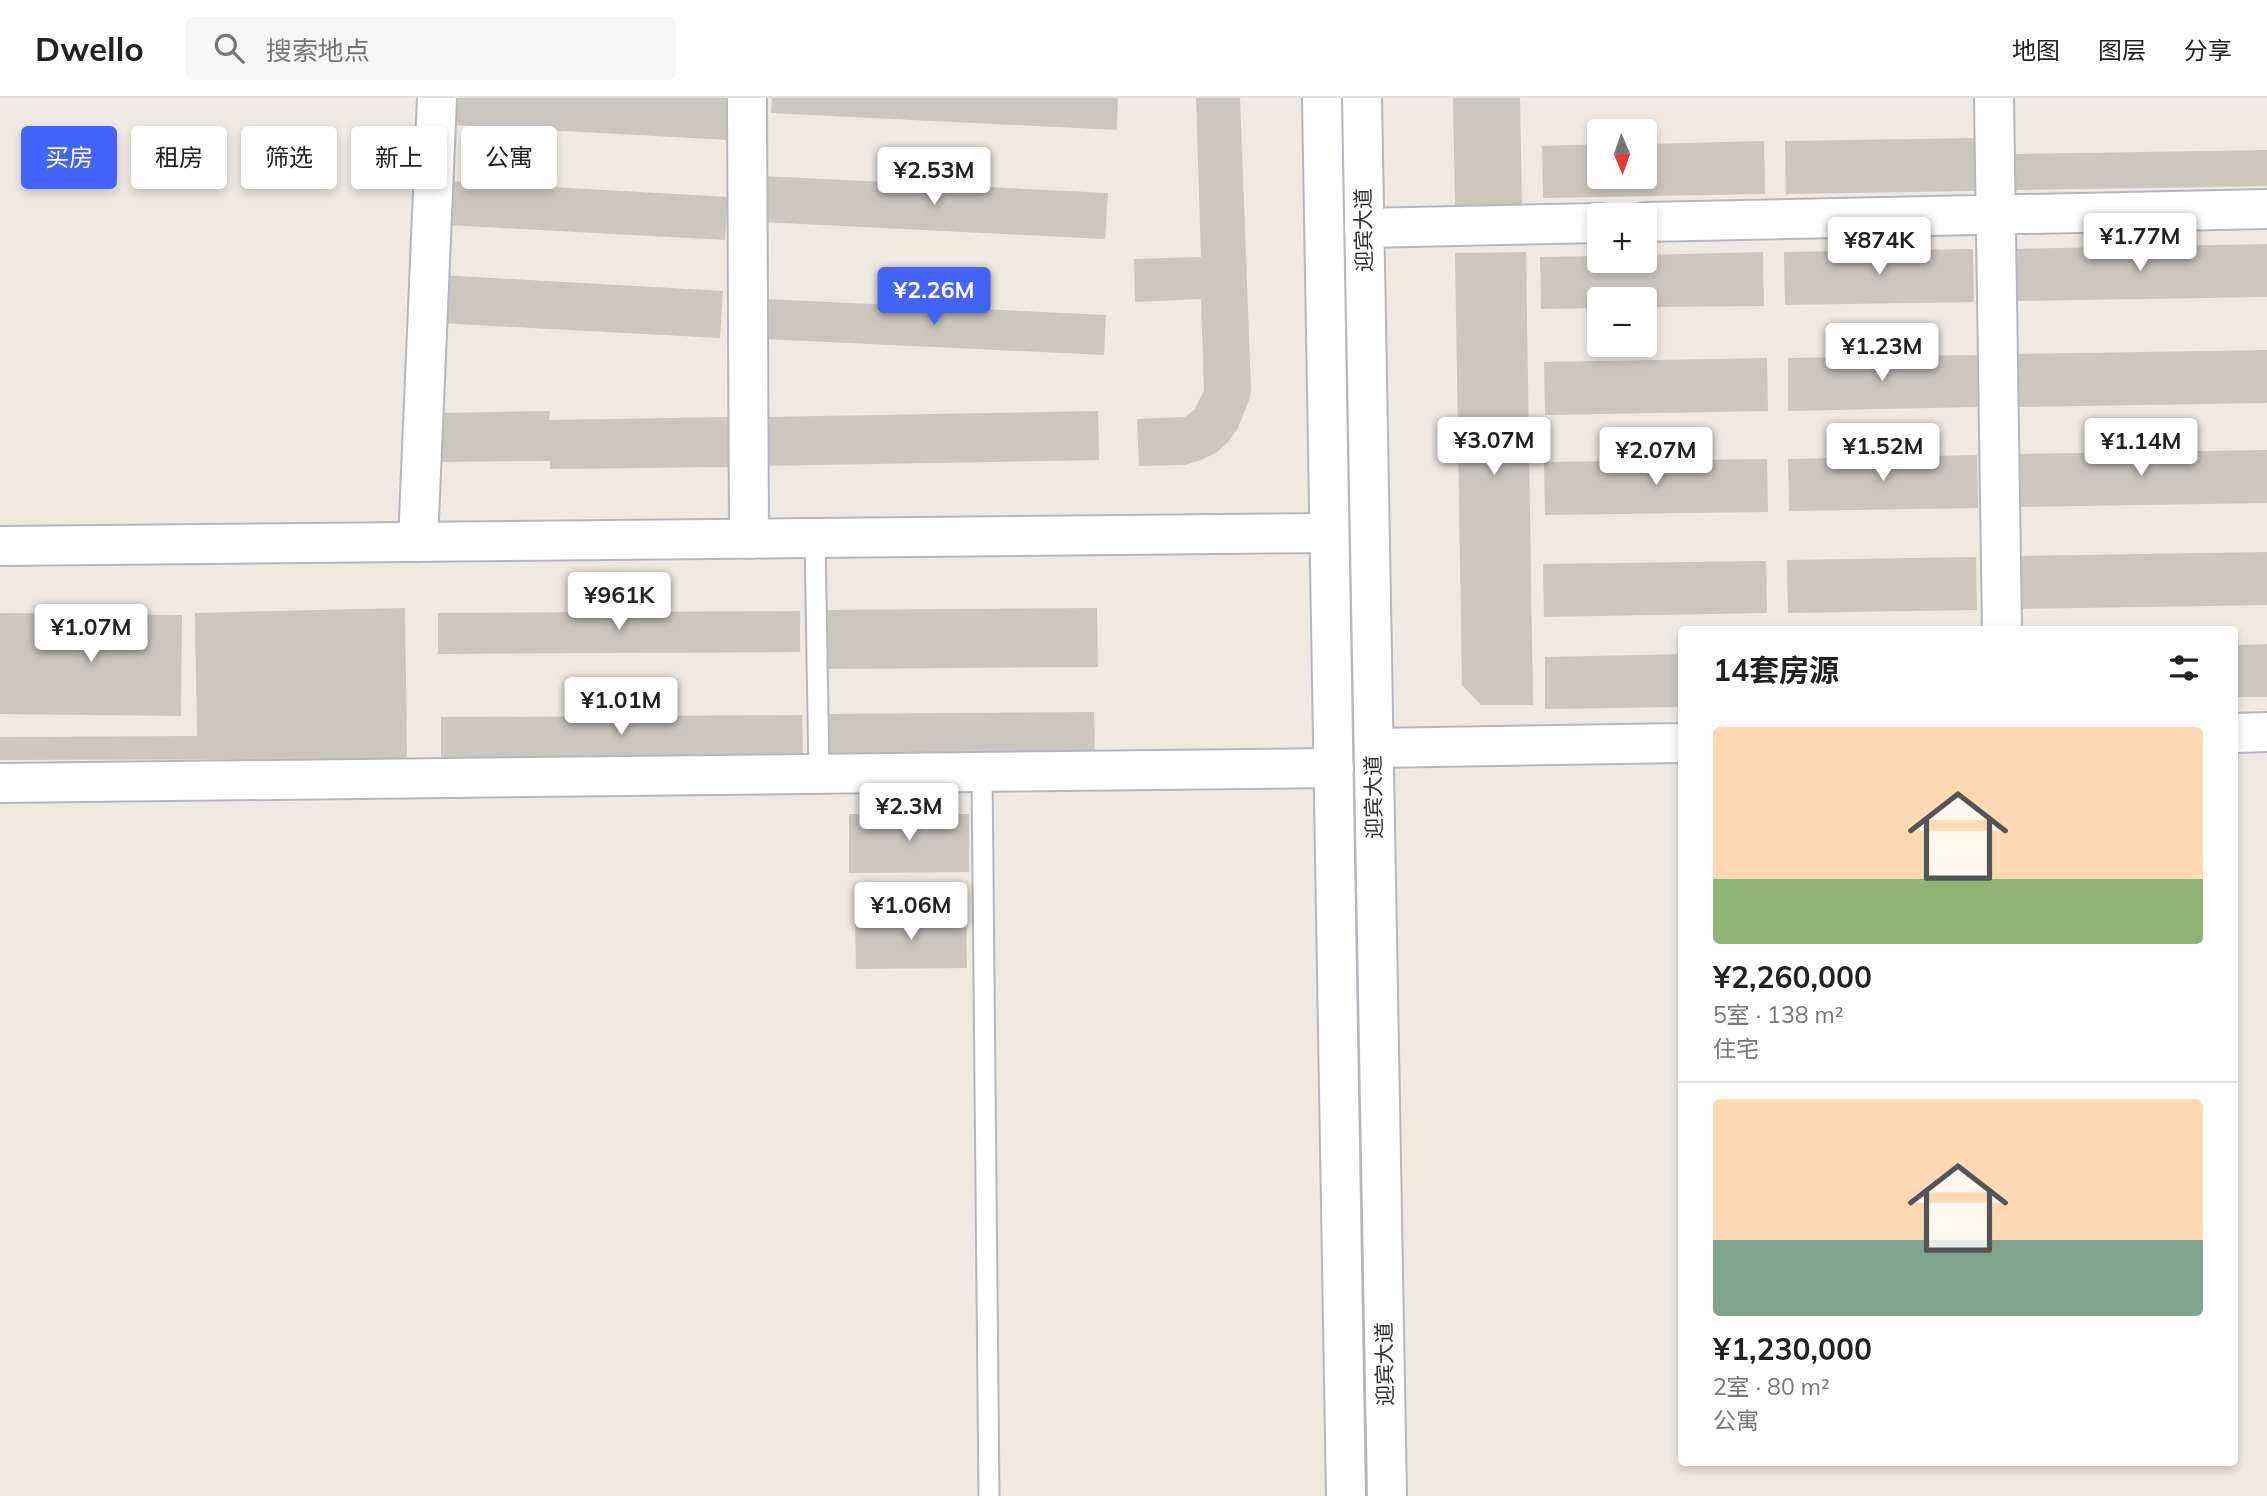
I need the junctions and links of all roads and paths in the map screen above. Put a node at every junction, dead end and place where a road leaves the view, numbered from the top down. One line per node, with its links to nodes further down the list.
1 (437, 98): 14 (street)
2 (747, 98): 13 (street)
3 (1322, 98): 11 (street, 迎宾大道)
4 (1362, 98): 10 (street, 迎宾大道)
5 (1994, 98): 7 (street)
6 (2267, 209): 7 (street)
7 (1995, 215): 8 (street); 16 (street)
8 (1657, 222)
9 (1587, 223): 10 (street)
10 (1364, 228): 20 (street, 迎宾大道)
11 (1329, 533): 12 (street); 21 (street, 迎宾大道)
12 (816, 538): 13 (street); 23 (lane)
13 (749, 539): 14 (street)
14 (418, 542): 15 (street)
15 (0, 547)
16 (2001, 626)
17 (2267, 732): 18 (street)
18 (2238, 733)
19 (1678, 743): 20 (street)
20 (1374, 748): 27 (street, 迎宾大道)
21 (1334, 768): 22 (street); 26 (street, 迎宾大道)
22 (982, 772): 23 (street); 25 (lane)
23 (819, 774): 24 (street)
24 (0, 783)
25 (989, 1496)
26 (1346, 1496)
27 (1387, 1496)

